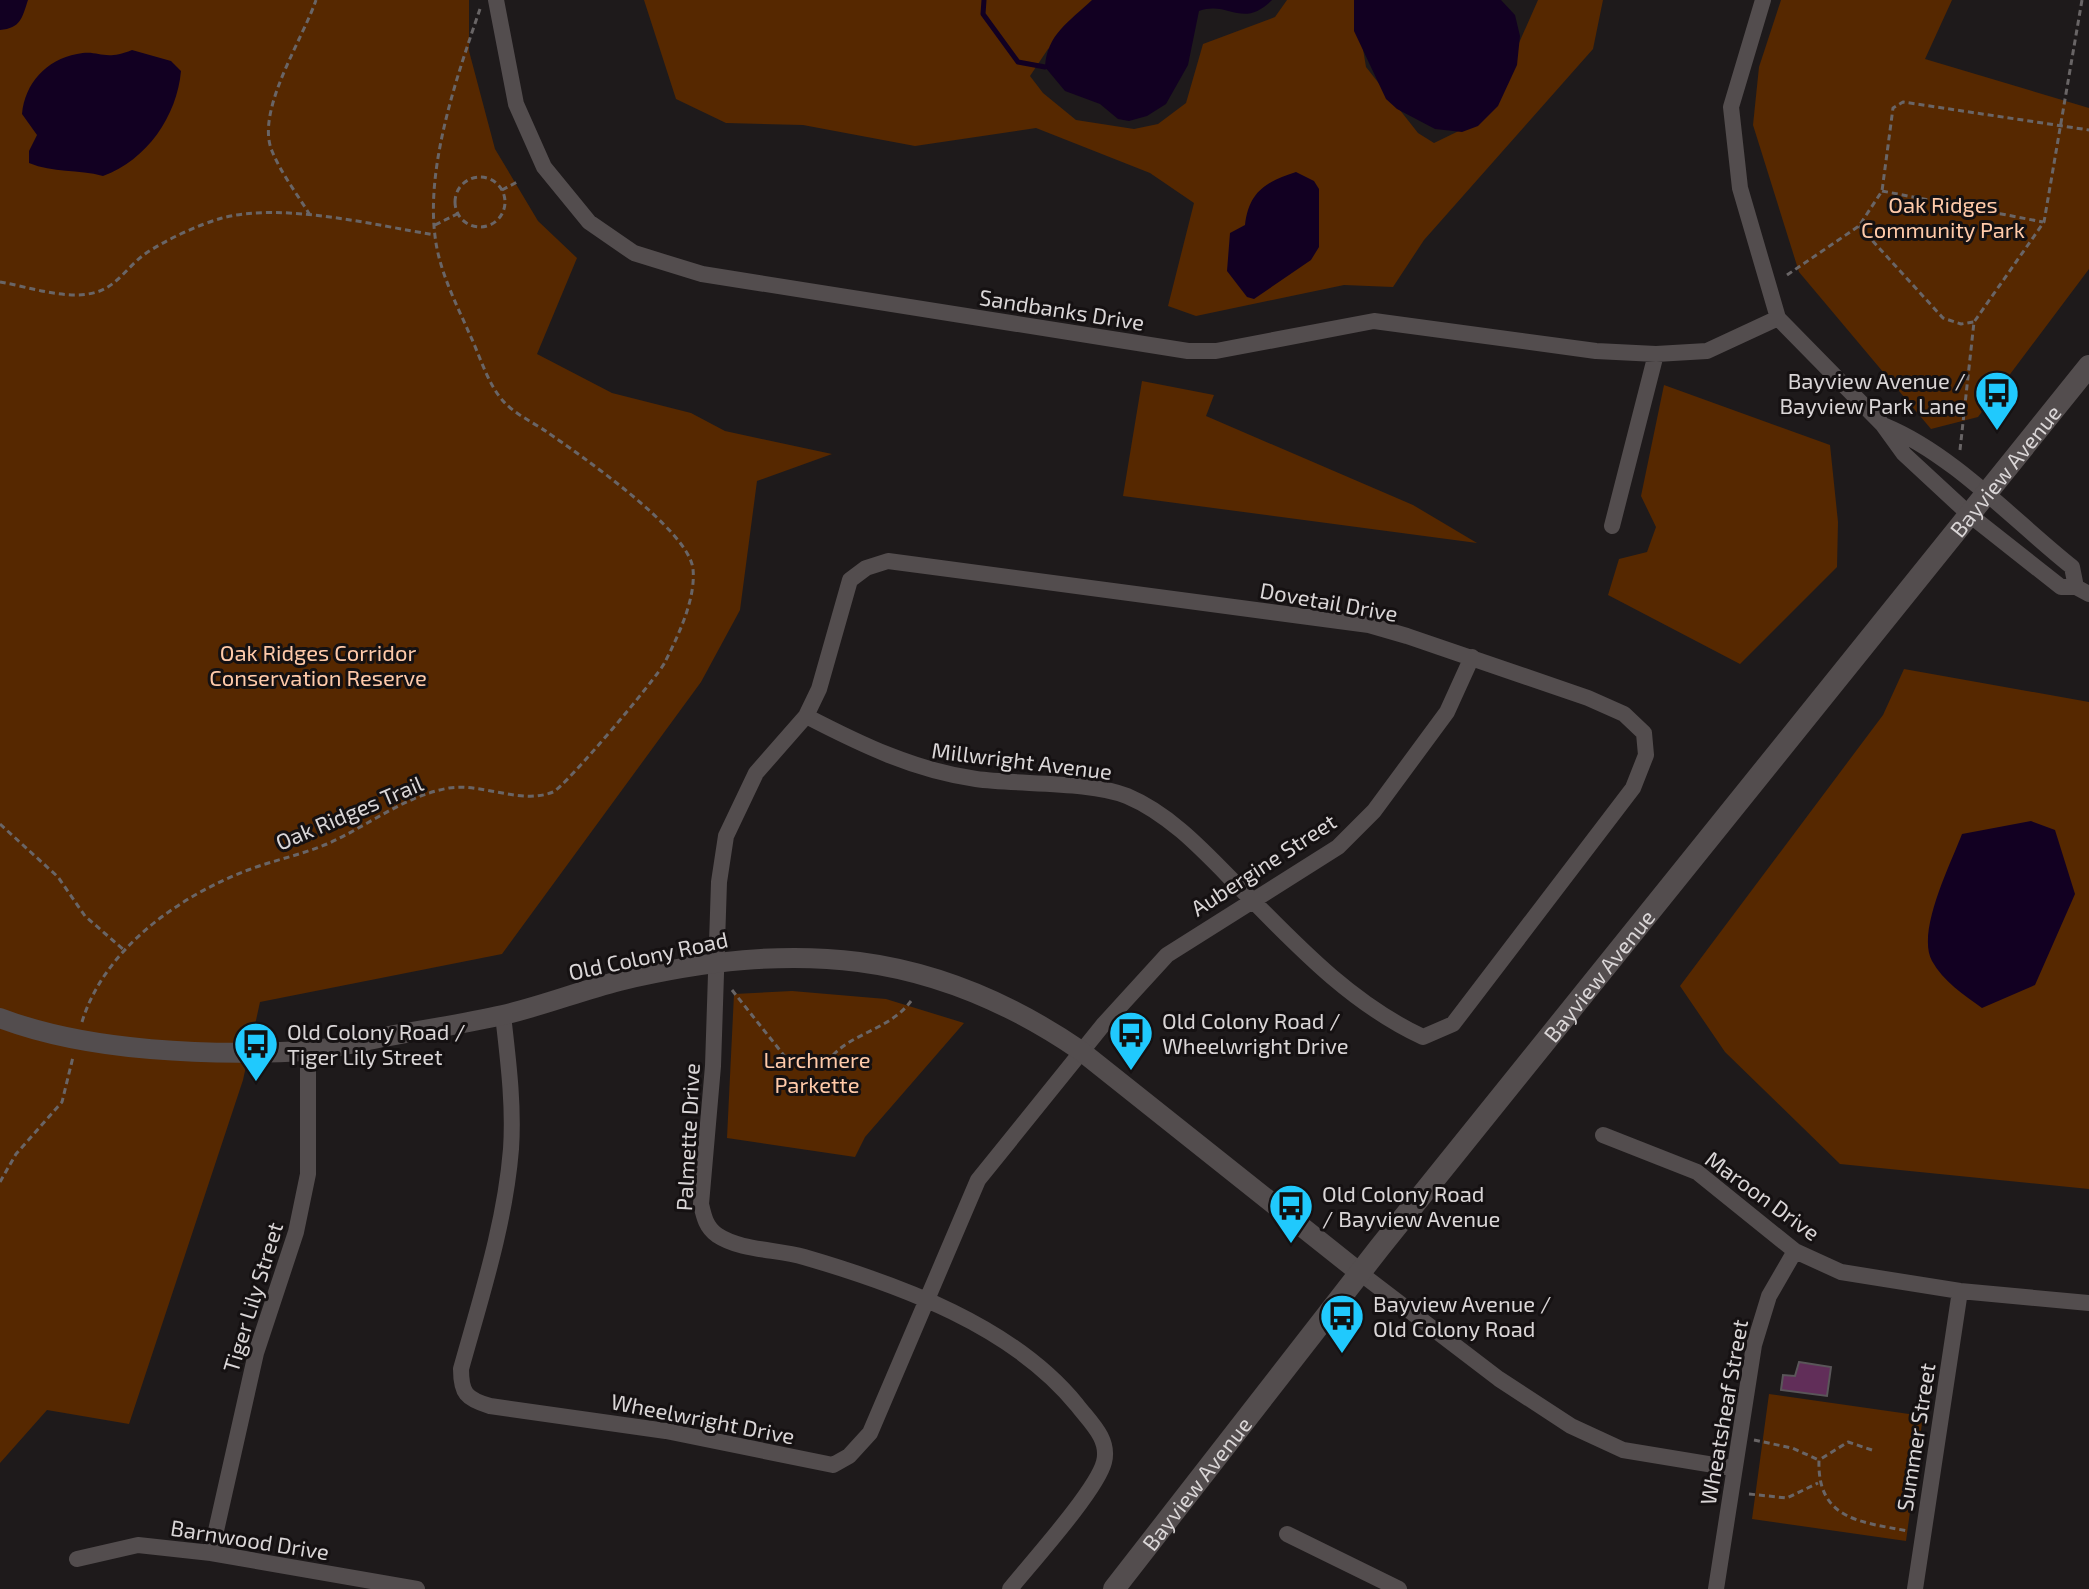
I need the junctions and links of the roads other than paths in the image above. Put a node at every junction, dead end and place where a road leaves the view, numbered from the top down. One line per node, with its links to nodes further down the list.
1 (496, 0): 4 (street, Sandbanks Drive)
2 (1763, 0): 3 (street)
3 (1778, 318): 4 (street, Sandbanks Drive); 6 (street)
4 (1656, 354): 9 (street)
5 (2089, 366): 7 (main road, Bayview Avenue)
6 (1883, 425): 7 (street); 8 (street)
7 (1986, 497): 8 (main road, Bayview Avenue); 10 (street)
8 (1971, 516): 10 (street); 21 (main road, Bayview Avenue)
9 (1612, 526)
10 (2083, 591)
11 (1472, 657): 12 (street, Dovetail Drive); 13 (street, Aubergine Street); 13 (street, Dovetail Drive)
12 (806, 716): 13 (street, Millwright Avenue); 14 (street, Dovetail Drive)
13 (1252, 901): 18 (street, Aubergine Street)
14 (716, 961): 15 (street, Old Colony Road); 18 (street, Old Colony Road); 23 (street, Palmette Drive)
15 (503, 1015): 17 (street, Old Colony Road); 23 (street, Wheelwright Drive)
16 (0, 1018): 17 (street, Old Colony Road)
17 (308, 1051): 27 (street, Tiger Lily Street)
18 (1081, 1051): 21 (street, Old Colony Road); 23 (street, Wheelwright Drive)
19 (1603, 1135): 20 (street, Maroon Drive)
20 (1795, 1251): 22 (street, Maroon Drive); 25 (street, Wheatsheaf Street)
21 (1360, 1273): 25 (street); 31 (main road, Bayview Avenue)
22 (1960, 1291): 24 (street, Maroon Drive); 34 (street, Summer Street)
23 (924, 1301): 30 (street)
24 (2089, 1303)
25 (1732, 1468): 33 (street, Wheatsheaf Street)
26 (1287, 1534): 32 (street)
27 (211, 1553): 28 (street, Barnwood Drive); 29 (street, Barnwood Drive)
28 (77, 1559)
29 (417, 1589)
30 (1010, 1589)
31 (1114, 1589)
32 (1399, 1589)
33 (1716, 1589)
34 (1915, 1589)

